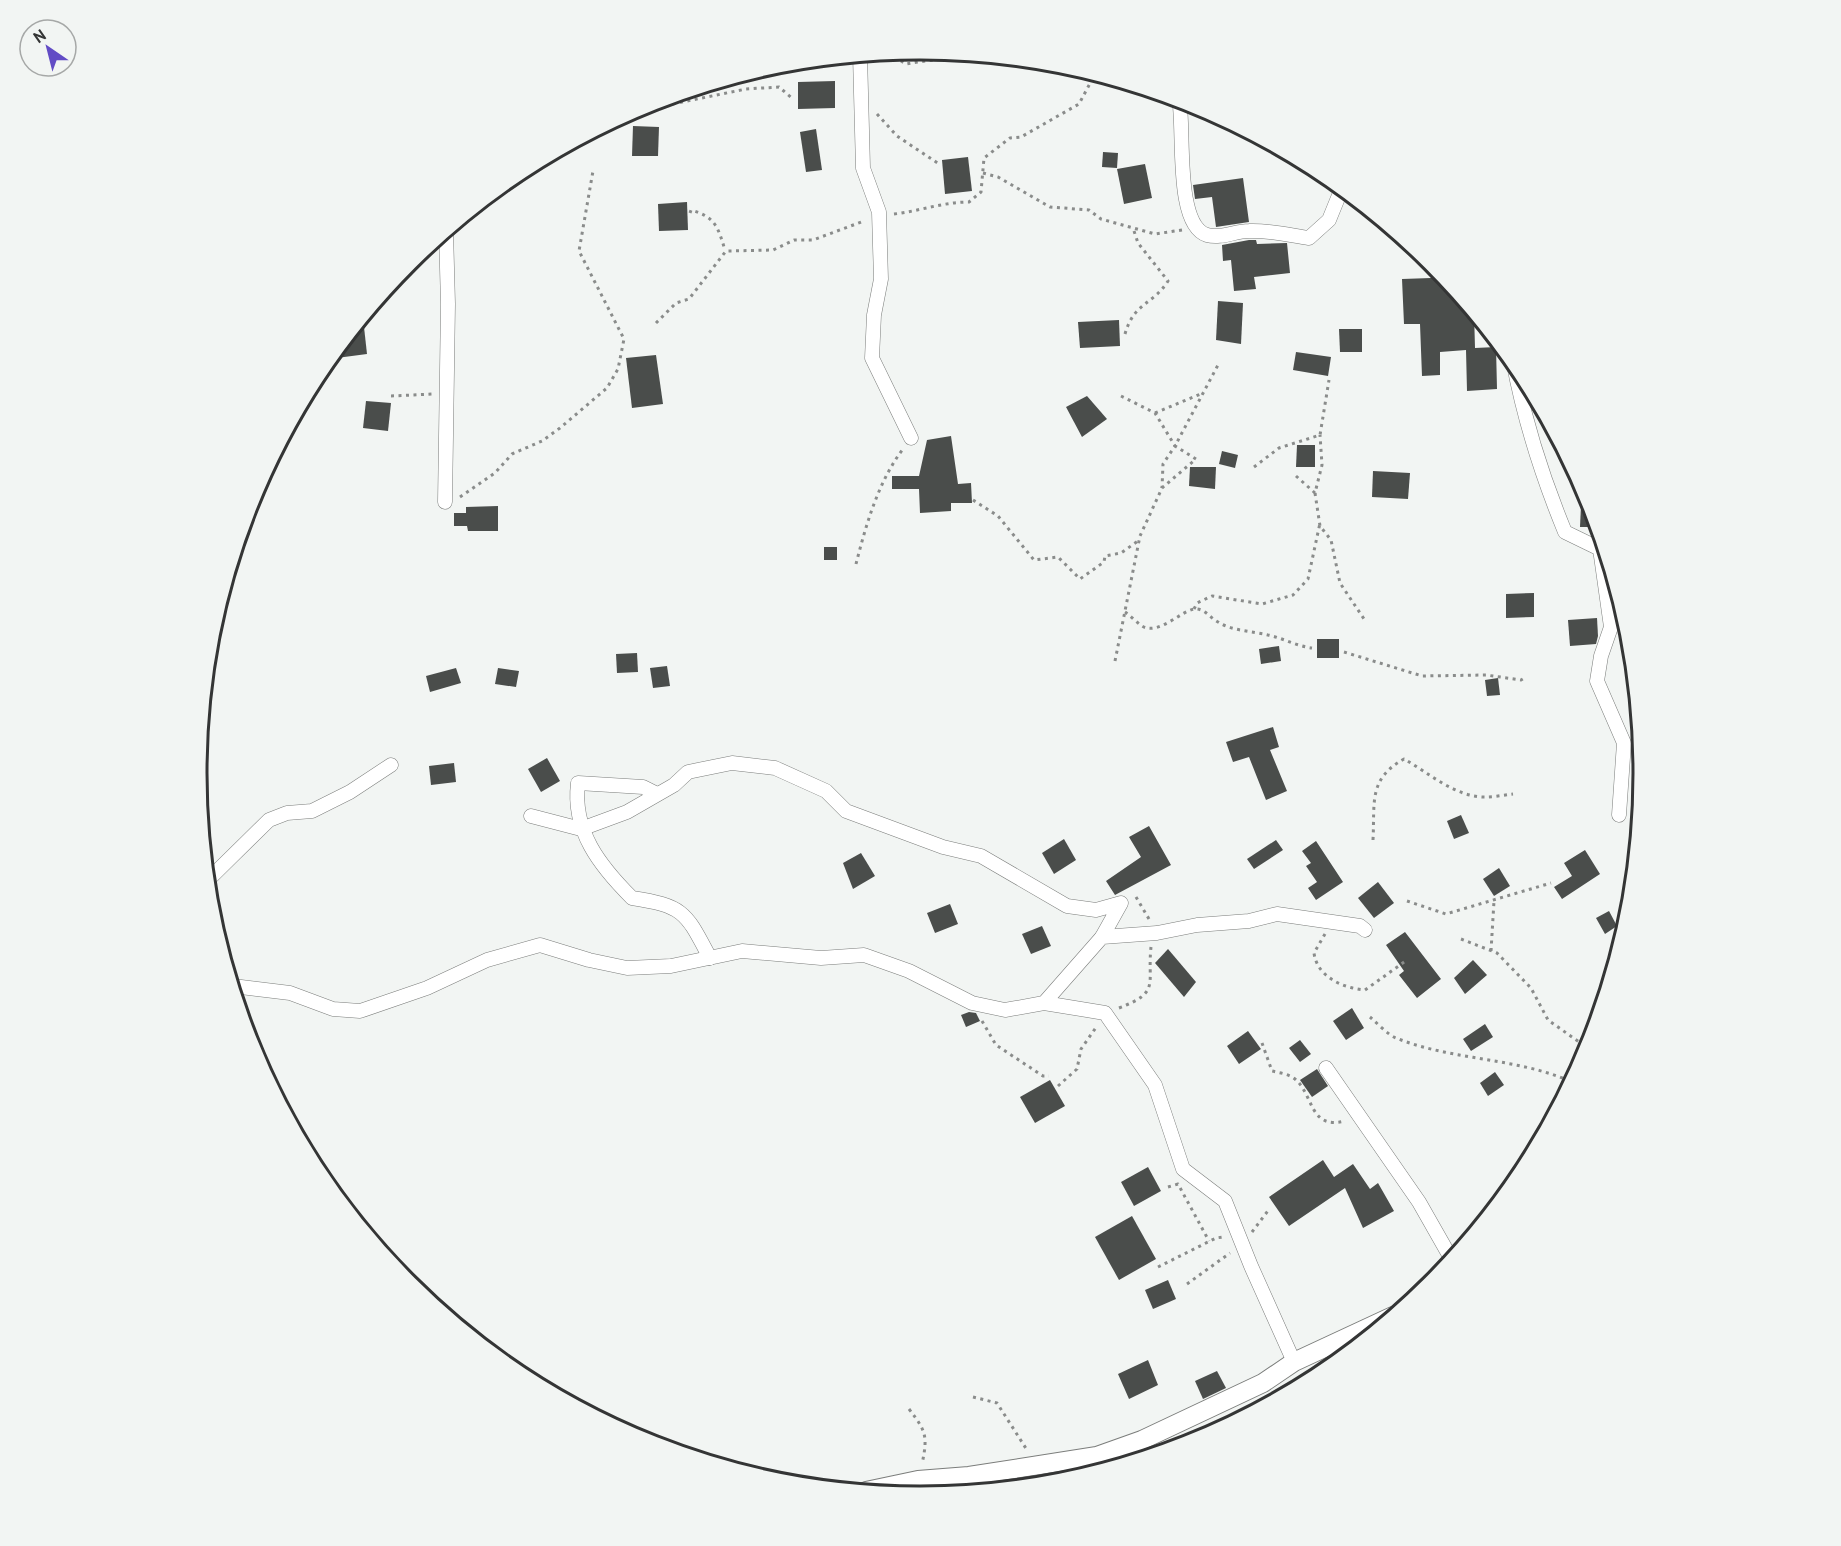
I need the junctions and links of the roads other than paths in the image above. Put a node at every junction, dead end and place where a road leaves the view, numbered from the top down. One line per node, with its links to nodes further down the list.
1 (860, 63): 6 (street)
2 (1182, 110): 3 (street)
3 (1339, 196)
4 (446, 241): 7 (street)
5 (1517, 384): 8 (street)
6 (911, 438)
7 (445, 502)
8 (1597, 548)
9 (1602, 565): 12 (street)
10 (391, 765): 15 (street)
11 (657, 794): 14 (street); 14 (street); 17 (street)
12 (1619, 815)
13 (531, 816): 14 (street)
14 (581, 828): 18 (street)
15 (215, 872)
16 (1365, 930): 17 (street)
17 (1102, 937): 20 (street)
18 (710, 958): 19 (street); 20 (street)
19 (241, 987)
20 (1044, 1003): 24 (street)
21 (1326, 1068): 22 (street)
22 (1448, 1253)
23 (1369, 1327): 24 (street)
24 (1294, 1362): 25 (street)
25 (895, 1485)

